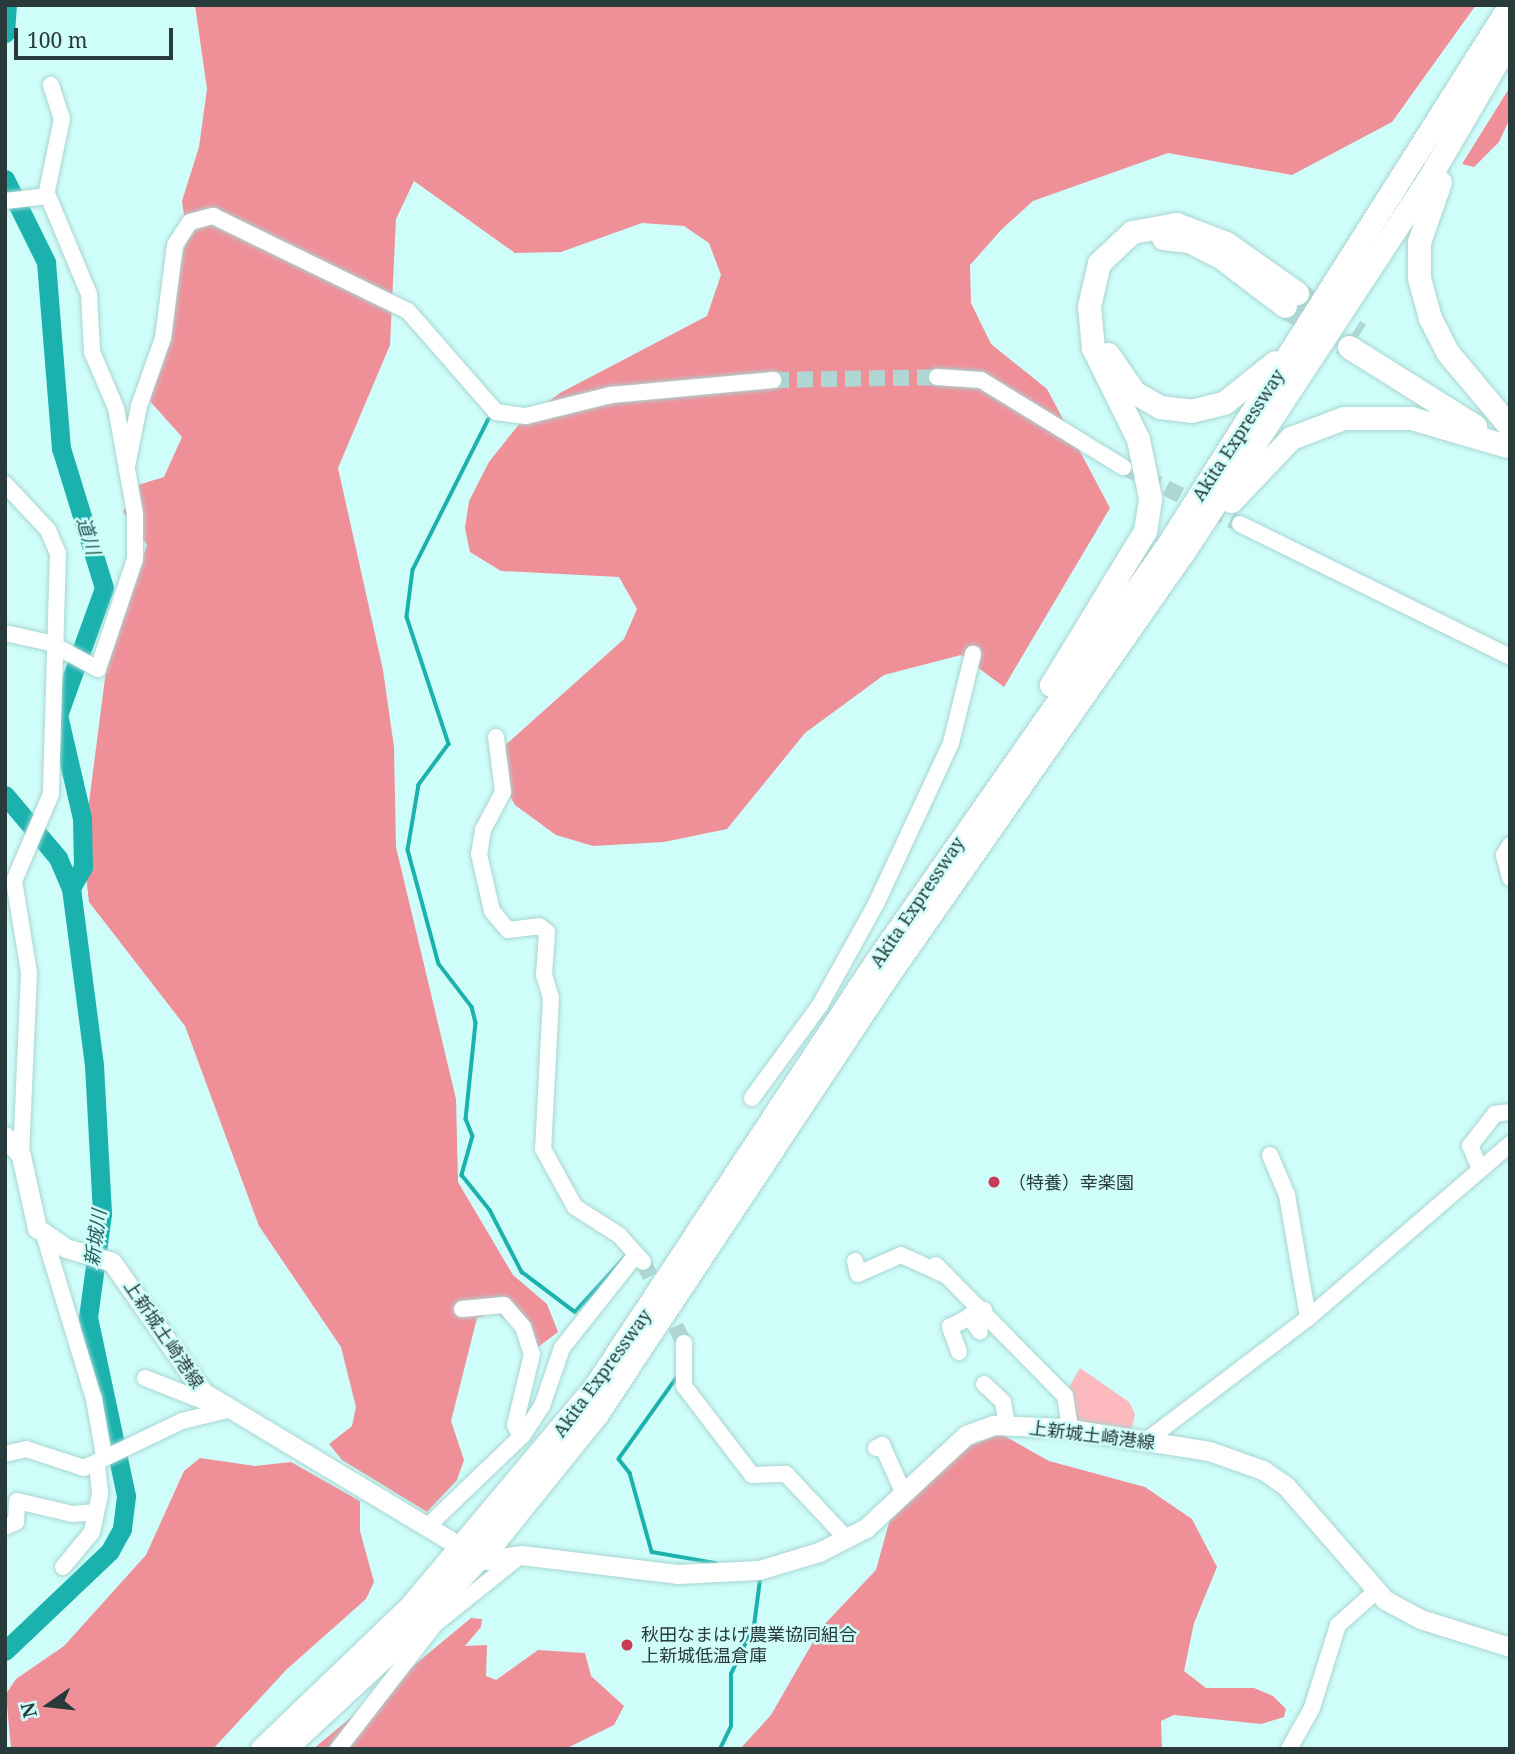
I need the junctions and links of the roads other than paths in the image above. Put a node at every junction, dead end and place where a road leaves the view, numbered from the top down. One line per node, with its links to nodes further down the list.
1 (1510, 5): 7 (highway, Akita Expressway)
2 (1510, 39): 7 (highway, Akita Expressway)
3 (1510, 61): 12 (highway)
4 (51, 85): 5 (street)
5 (46, 196): 6 (street); 13 (street)
6 (5, 201)
7 (1322, 319): 8 (highway, Akita Expressway); 19 (highway, Akita Expressway)
8 (1302, 335): 24 (highway, Akita Expressway); 24 (highway)
9 (1354, 340): 12 (highway)
10 (937, 377): 14 (street)
11 (773, 380): 13 (street)
12 (1509, 438): 19 (highway)
13 (127, 466): 18 (street)
14 (1123, 467)
15 (5, 484): 18 (street)
16 (1240, 524): 21 (street)
17 (5, 633): 18 (street)
18 (50, 643): 31 (street)
19 (1120, 647): 63 (highway, Akita Expressway)
20 (973, 654): 26 (street)
21 (1510, 657)
22 (496, 737): 46 (street)
23 (1510, 845): 25 (street)
24 (933, 878): 62 (highway, Akita Expressway)
25 (1510, 878)
26 (752, 1098)
27 (1510, 1112): 32 (street)
28 (5, 1136): 31 (main road)
29 (1510, 1144): 32 (street)
30 (1270, 1155): 37 (street)
31 (21, 1156): 33 (main road)
32 (1480, 1169): 37 (street)
33 (45, 1238): 43 (main road, 上新城土崎港線); 50 (street)
34 (855, 1261): 36 (street)
35 (461, 1309): 46 (street)
36 (976, 1313): 38 (street); 40 (street); 45 (street)
37 (1308, 1318): 47 (street)
38 (980, 1332)
39 (684, 1343): 55 (street)
40 (958, 1352)
41 (145, 1378): 43 (street)
42 (984, 1384): 44 (street)
43 (227, 1410): 50 (street); 53 (main road, 上新城土崎港線)
44 (1007, 1425): 45 (main road, 上新城土崎港線); 51 (main road, 上新城土崎港線)
45 (1070, 1429): 47 (main road, 上新城土崎港線)
46 (520, 1437): 53 (street)
47 (1146, 1441): 60 (main road, 上新城土崎港線)
48 (876, 1448): 51 (street)
49 (5, 1454): 50 (street)
50 (104, 1457): 52 (street)
51 (904, 1494): 55 (main road, 上新城土崎港線)
52 (96, 1511): 54 (street); 59 (street)
53 (429, 1525): 56 (main road, 上新城土崎港線)
54 (5, 1527)
55 (847, 1539): 57 (main road, 上新城土崎港線)
56 (449, 1540)
57 (521, 1555): 58 (main road, 上新城土崎港線); 64 (street)
58 (486, 1560)
59 (63, 1567)
60 (1375, 1592): 61 (main road, 上新城土崎港線); 65 (street)
61 (1510, 1647)
62 (262, 1749)
63 (284, 1749)
64 (338, 1749)
65 (1289, 1749)

